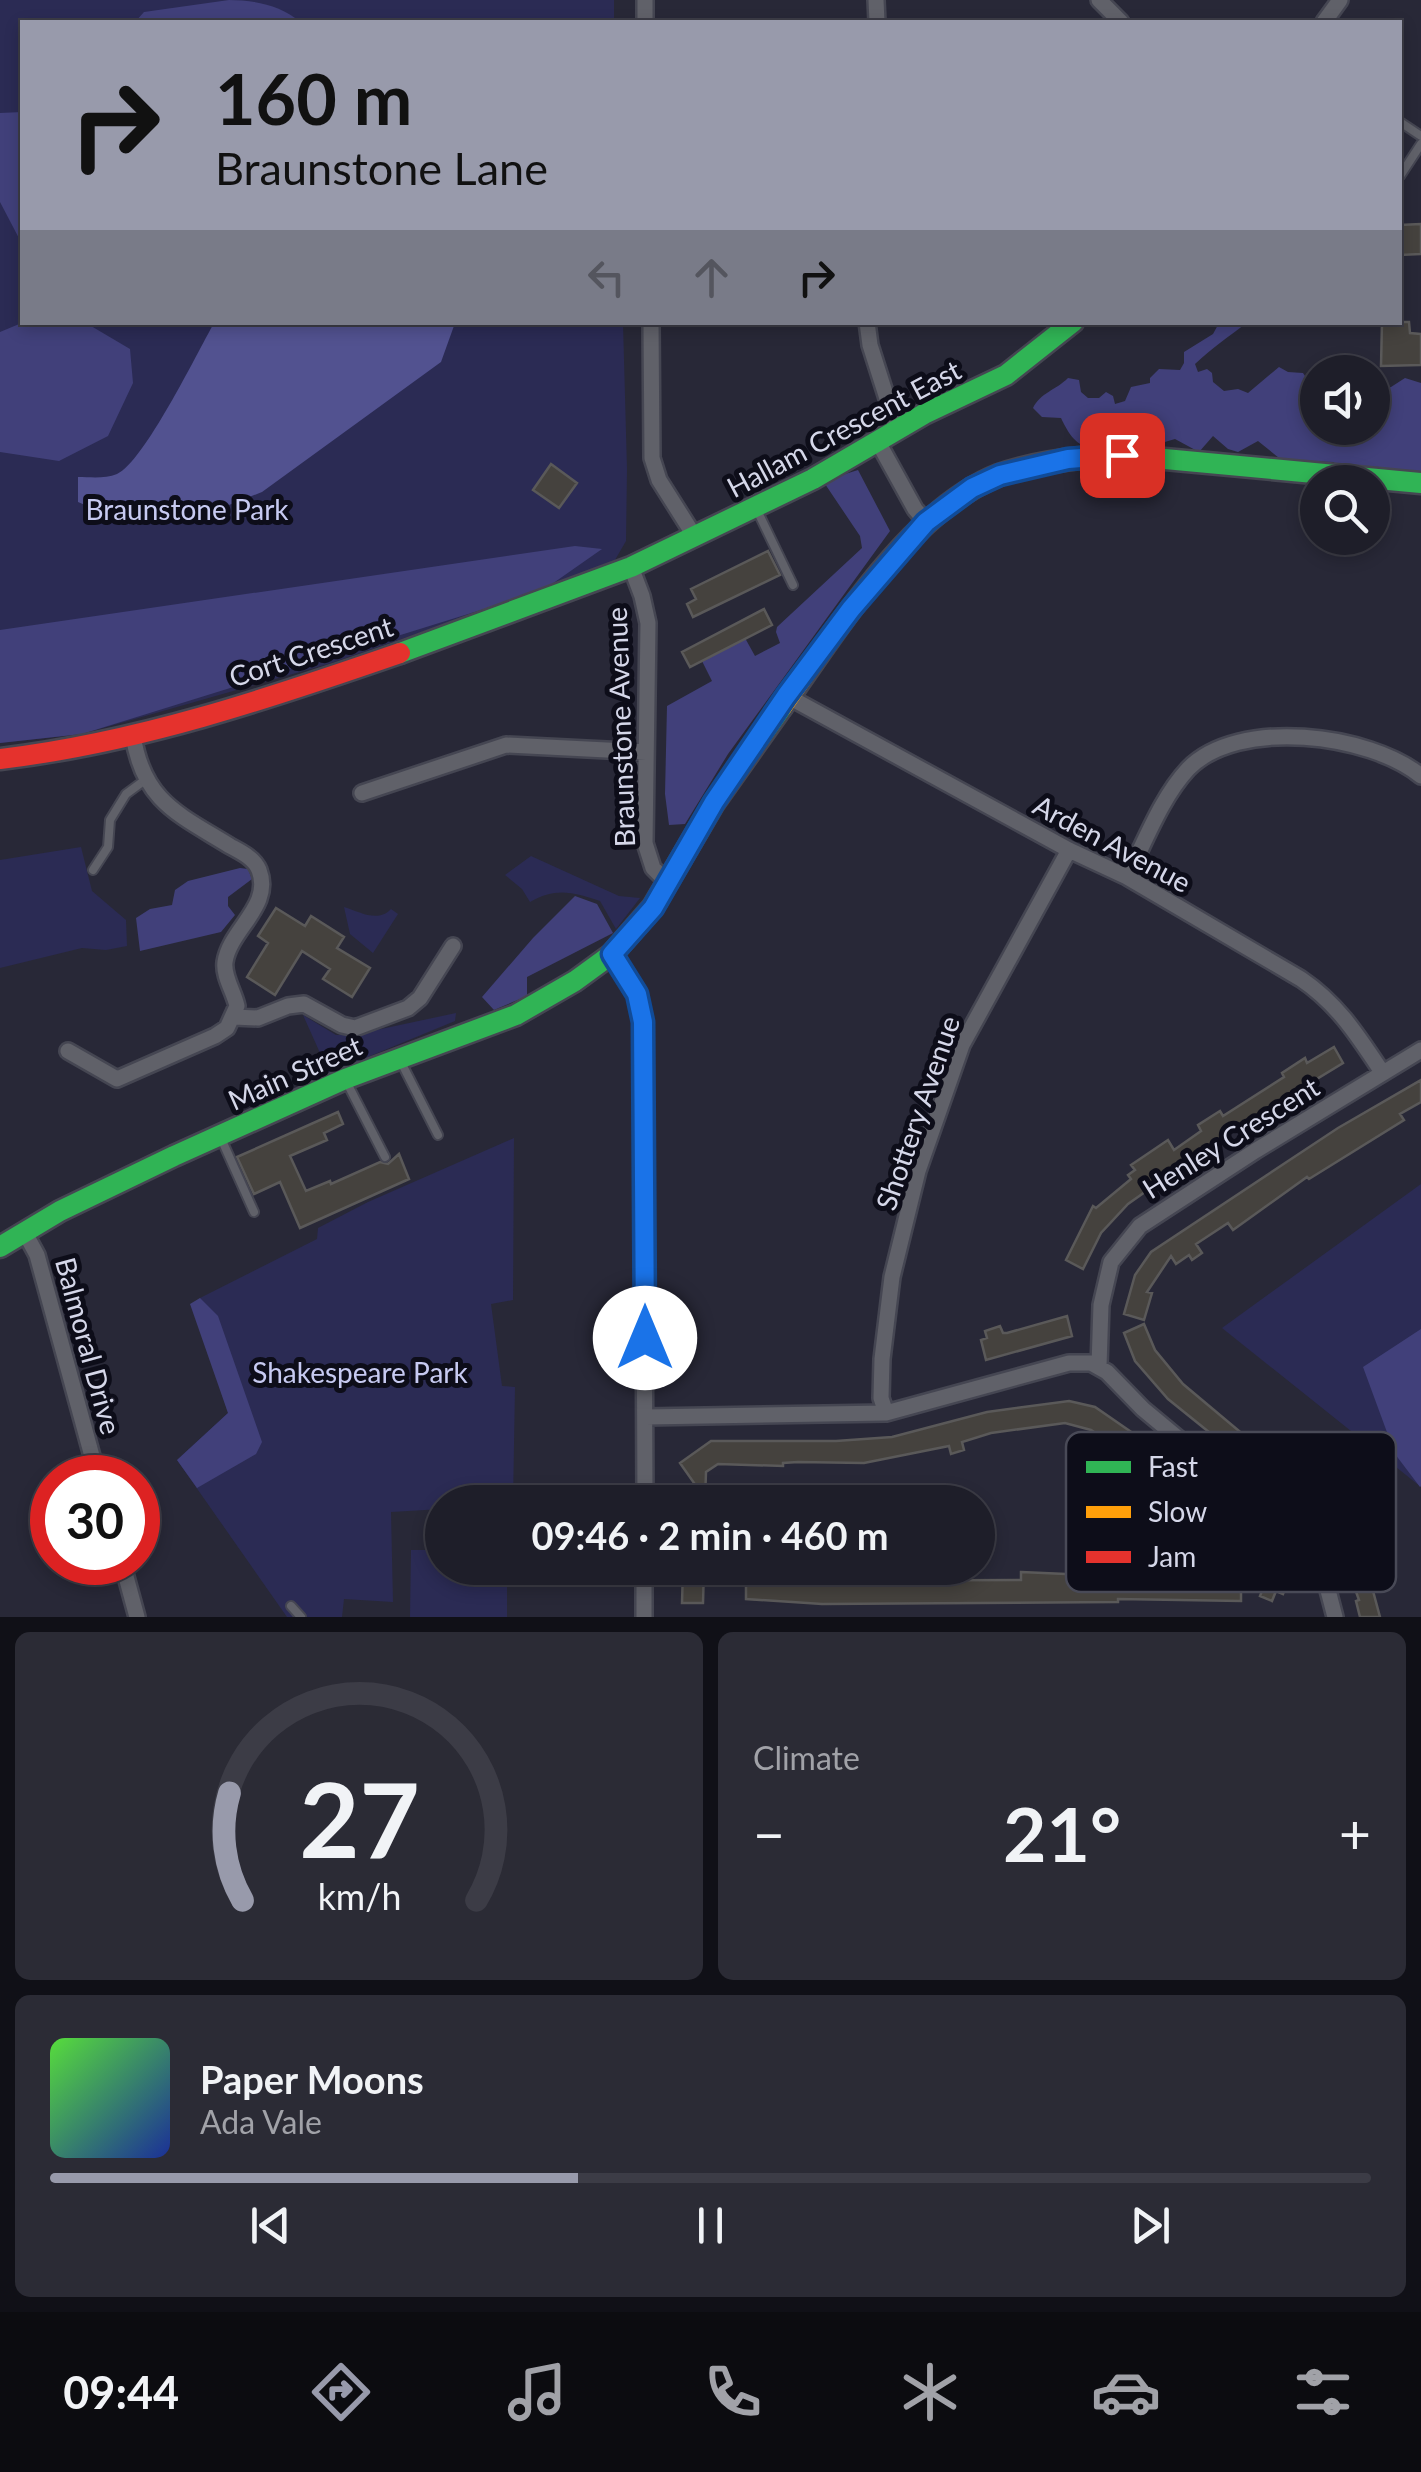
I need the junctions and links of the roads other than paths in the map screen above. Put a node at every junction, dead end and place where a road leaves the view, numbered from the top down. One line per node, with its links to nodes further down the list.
1 (1099, 0): 2 (street)
2 (1120, 20)
3 (1402, 124): 4 (lane)
4 (1421, 140): 5 (lane)
5 (1402, 173)
6 (652, 325): 14 (street)
7 (867, 325): 9 (street)
8 (1069, 325): 9 (street, Hallam Crescent East)
9 (897, 430): 10 (street, Hallam Crescent East)
10 (878, 442): 12 (street, Hallam Crescent East); 13 (street)
11 (1421, 483): 13 (street, Main Street)
12 (756, 508): 14 (street, Hallam Crescent East); 16 (lane)
13 (926, 522): 17 (street, Main Street)
14 (695, 538): 15 (street, Hallam Crescent East)
15 (631, 567): 18 (street, Cort Crescent); 19 (street, Braunstone Avenue)
16 (793, 585)
17 (786, 696): 24 (street, Arden Avenue); 27 (street, Main Street)
18 (133, 735): 20 (street, Cort Crescent); 22 (street)
19 (646, 752): 23 (street); 27 (street, Braunstone Avenue)
20 (0, 759)
21 (1421, 776): 26 (street)
22 (145, 780): 25 (lane); 30 (street)
23 (362, 793)
24 (1069, 850): 26 (street, Arden Avenue); 43 (street, Shottery Avenue)
25 (93, 870)
26 (1127, 877): 34 (street, Arden Avenue)
27 (666, 881): 29 (street, Main Street)
28 (453, 946): 30 (street)
29 (612, 954): 33 (street, Main Street); 44 (street)
30 (234, 1018): 32 (street)
31 (1421, 1050): 34 (street, Henley Crescent)
32 (68, 1051)
33 (398, 1058): 35 (street, Main Street); 36 (lane)
34 (1382, 1072): 42 (street, Henley Crescent)
35 (345, 1080): 37 (street, Main Street); 38 (lane)
36 (438, 1135)
37 (220, 1136): 39 (lane); 40 (street, Main Street)
38 (385, 1157)
39 (254, 1212)
40 (24, 1231): 41 (street, Main Street); 46 (street, Balmoral Drive)
41 (0, 1247)
42 (1099, 1366): 43 (street); 45 (street)
43 (886, 1414): 44 (street)
44 (646, 1416): 47 (street)
45 (1170, 1432)
46 (92, 1455)
47 (645, 1485)
48 (128, 1585): 52 (street)
49 (644, 1585): 54 (street)
50 (1328, 1592): 55 (street)
51 (291, 1606): 53 (lane)
52 (136, 1617)
53 (301, 1617)
54 (644, 1617)
55 (1335, 1617)

